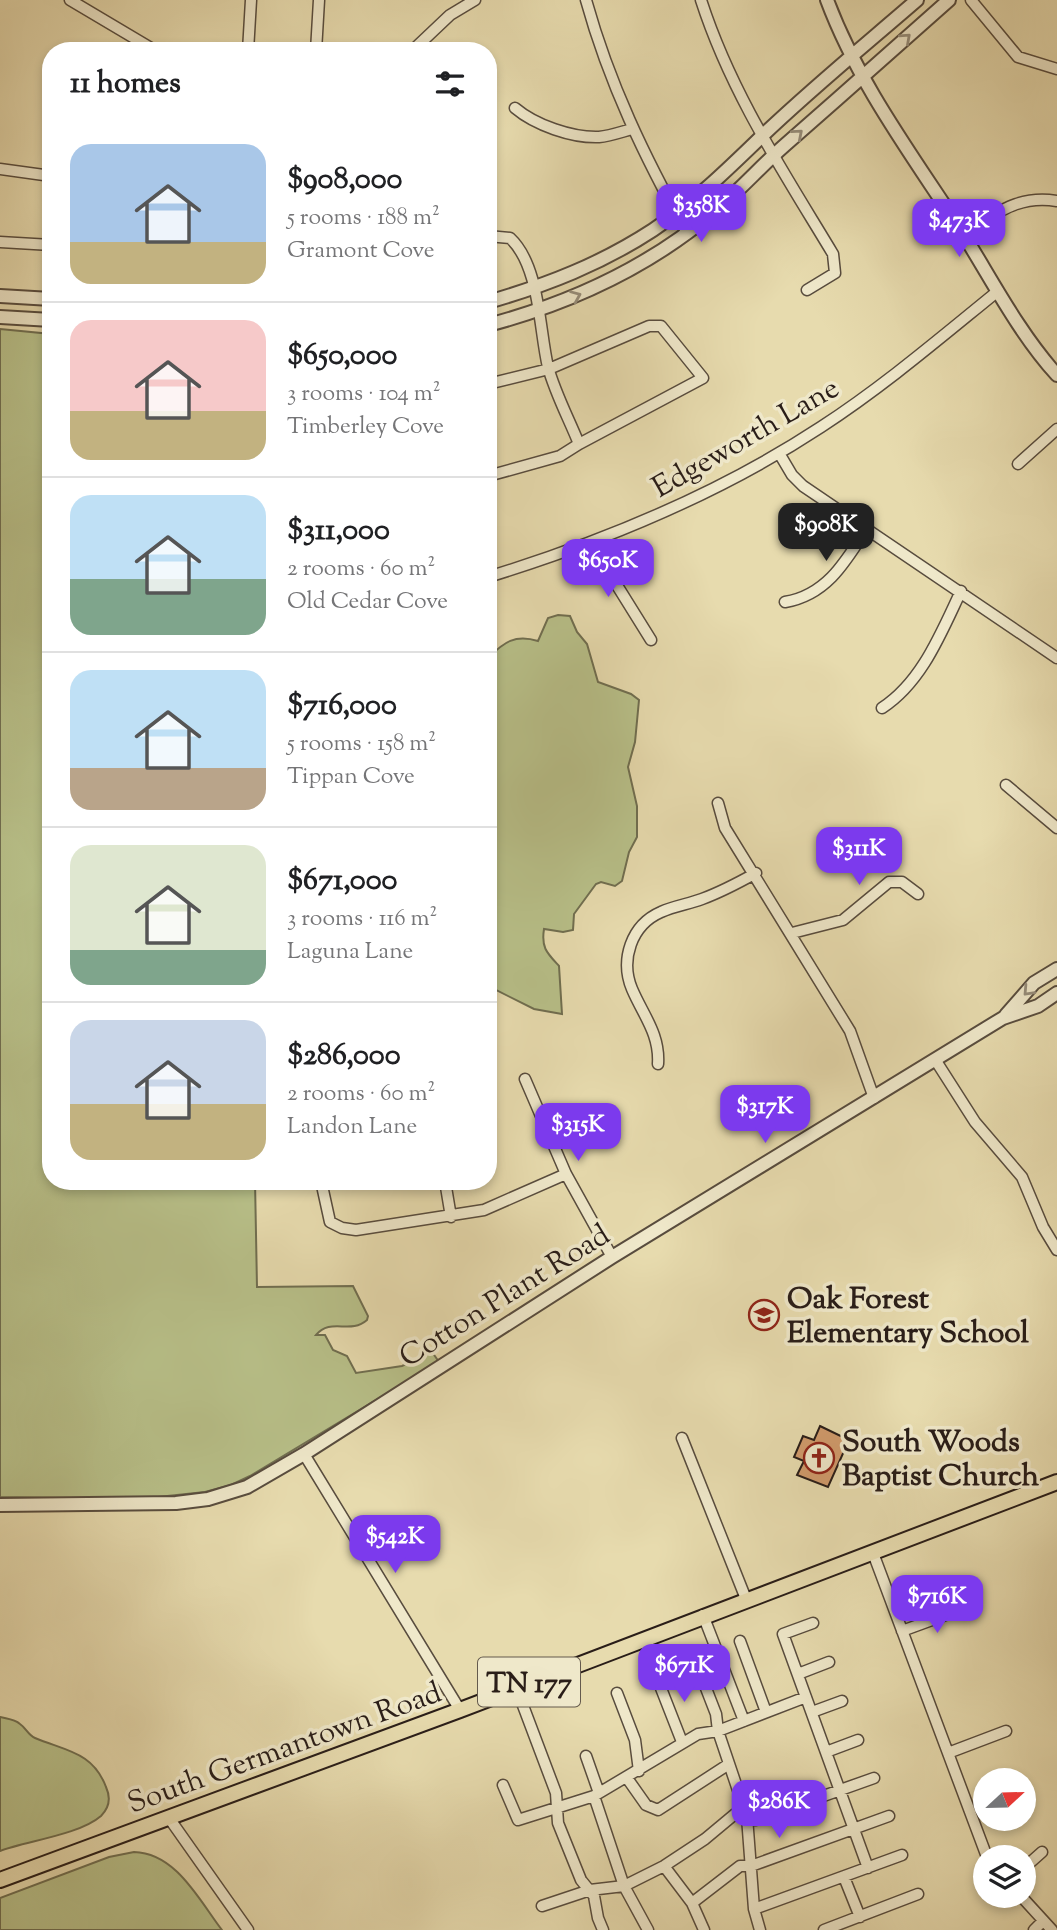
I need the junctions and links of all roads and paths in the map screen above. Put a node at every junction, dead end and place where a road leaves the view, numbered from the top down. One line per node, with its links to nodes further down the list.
1 (70, 0): 11 (street)
2 (251, 0): 12 (street)
3 (319, 0): 13 (street)
4 (475, 0): 14 (street)
5 (586, 0): 19 (street)
6 (701, 0): 20 (street)
7 (827, 0): 15 (street)
8 (917, 0): 15 (street)
9 (949, 0): 17 (street, one-way to 9)
10 (971, 0): 16 (street)
11 (141, 42)
12 (248, 42)
13 (317, 42)
14 (422, 42)
15 (851, 56): 17 (street); 20 (street)
16 (1057, 69)
17 (863, 77): 21 (street, one-way to 17); 27 (street)
18 (515, 108): 19 (street)
19 (632, 129): 25 (street)
20 (761, 137): 21 (street); 25 (street)
21 (772, 157): 26 (street); 32 (street)
22 (0, 169): 23 (street)
23 (42, 175)
24 (1057, 201): 27 (street)
25 (676, 214): 26 (street); 31 (street)
26 (687, 233): 37 (street, one-way to 26)
27 (962, 233): 33 (street)
28 (497, 235): 31 (street)
29 (0, 242): 30 (street)
30 (42, 244)
31 (533, 289): 36 (street); 37 (street)
32 (807, 290)
33 (998, 291): 42 (street); 46 (street, Edgeworth Lane)
34 (0, 296): 35 (street)
35 (42, 298)
36 (497, 299)
37 (538, 310): 40 (street); 41 (street)
38 (0, 317): 39 (street)
39 (42, 319)
40 (497, 323)
41 (549, 369): 43 (street); 45 (street); 45 (street)
42 (1057, 375)
43 (497, 382)
44 (1057, 429): 47 (street)
45 (579, 443): 48 (street)
46 (779, 453): 49 (street); 50 (street, Edgeworth Lane)
47 (1018, 464)
48 (497, 474)
49 (867, 528): 52 (street); 53 (street)
50 (590, 542): 51 (street, Edgeworth Lane); 54 (street)
51 (497, 574)
52 (961, 591): 55 (street); 56 (street)
53 (785, 602)
54 (652, 640)
55 (1057, 658)
56 (882, 708)
57 (1006, 785): 59 (street)
58 (718, 803): 60 (street)
59 (1057, 828)
60 (755, 873): 62 (street); 67 (street)
61 (918, 894): 62 (street)
62 (792, 933): 69 (street)
63 (1057, 969): 65 (street, Cotton Plant Road, one-way to 65)
64 (1057, 993): 65 (street, Cotton Plant Road)
65 (1003, 1018): 66 (street, Cotton Plant Road)
66 (936, 1060): 69 (street, Cotton Plant Road); 74 (street)
67 (658, 1064)
68 (525, 1079): 70 (street)
69 (874, 1097): 75 (street, Cotton Plant Road)
70 (566, 1174): 73 (street); 75 (street)
71 (323, 1190): 73 (street)
72 (446, 1190): 73 (street)
73 (451, 1217)
74 (1057, 1250)
75 (612, 1257): 77 (street, Cotton Plant Road)
76 (682, 1438): 81 (street)
77 (304, 1454): 79 (street, Cotton Plant Road); 95 (street)
78 (1057, 1482): 80 (main road, South Germantown Road / TN 177)
79 (0, 1505)
80 (873, 1553): 81 (main road, South Germantown Road / TN 177); 85 (street)
81 (746, 1599): 83 (main road, South Germantown Road / TN 177)
82 (962, 1609): 85 (street)
83 (703, 1615): 91 (main road, South Germantown Road / TN 177); 98 (street)
84 (813, 1623): 89 (street)
85 (901, 1631): 104 (street)
86 (740, 1642): 97 (street)
87 (829, 1662): 89 (street)
88 (697, 1665): 99 (street)
89 (798, 1674): 93 (street)
90 (657, 1678): 102 (street)
91 (516, 1687): 95 (main road, South Germantown Road / TN 177); 113 (street)
92 (617, 1693): 107 (street)
93 (806, 1698): 96 (street); 97 (street)
94 (842, 1701): 96 (street)
95 (460, 1710): 116 (main road, South Germantown Road / TN 177)
96 (812, 1712): 103 (street)
97 (766, 1713): 98 (street)
98 (744, 1721): 99 (street)
99 (718, 1731): 102 (street); 106 (street)
100 (1006, 1731): 104 (street)
101 (858, 1740): 103 (street)
102 (682, 1742): 107 (street)
103 (826, 1752): 111 (street)
104 (948, 1753): 118 (street)
105 (586, 1756): 112 (street)
106 (729, 1764): 108 (street); 115 (street)
107 (639, 1771): 108 (street)
108 (627, 1777): 112 (street)
109 (874, 1778): 111 (street)
110 (503, 1785): 113 (street)
111 (840, 1790): 115 (street); 117 (street)
112 (597, 1795): 113 (street); 127 (street)
113 (557, 1807): 128 (street)
114 (888, 1816): 117 (street)
115 (747, 1817): 122 (street); 123 (street)
116 (169, 1818): 126 (main road, South Germantown Road / TN 177); 137 (street)
117 (854, 1829): 123 (street); 124 (street)
118 (982, 1845)
119 (1042, 1853): 121 (street)
120 (902, 1855): 124 (street)
121 (1036, 1858)
122 (664, 1866): 127 (street); 130 (street)
123 (751, 1866): 130 (street); 133 (street)
124 (868, 1868): 125 (street)
125 (844, 1877): 133 (street); 134 (street)
126 (0, 1880)
127 (624, 1886): 128 (street); 139 (street)
128 (590, 1890): 131 (street); 138 (street)
129 (918, 1894): 134 (street)
130 (692, 1903): 140 (street)
131 (542, 1906)
132 (1032, 1908): 135 (street)
133 (754, 1909): 141 (street)
134 (860, 1917): 136 (street)
135 (1043, 1921): 143 (street); 144 (street)
136 (838, 1928): 142 (street)
137 (248, 1930)
138 (603, 1930)
139 (648, 1930)
140 (704, 1930)
141 (760, 1930)
142 (824, 1930)
143 (1034, 1930)
144 (1052, 1930)

